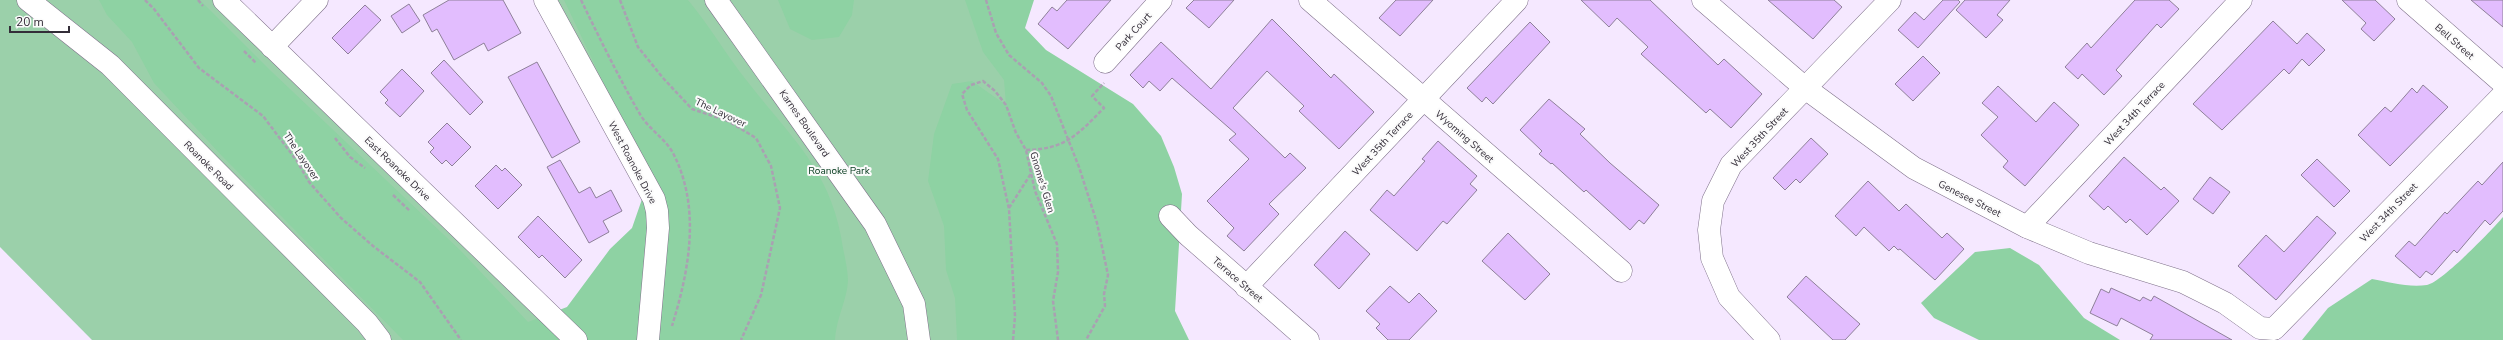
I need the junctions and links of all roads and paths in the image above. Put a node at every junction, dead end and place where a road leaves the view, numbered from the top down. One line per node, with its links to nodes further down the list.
1 (28, 0): 32 (street, Roanoke Road)
2 (145, 0): 33 (path, The Layover)
3 (224, 0): 16 (street, East Roanoke Drive)
4 (317, 0): 16 (street)
5 (545, 0): 34 (street, West Roanoke Drive)
6 (620, 0): 35 (path, The Layover)
7 (716, 0): 36 (street, Karnes Boulevard)
8 (986, 0): 22 (path)
9 (1161, 0): 17 (street, Park Court)
10 (1310, 0): 21 (street, Wyoming Street)
11 (1517, 0): 21 (street, West 35th Terrace)
12 (1703, 0): 19 (street, Genesee Street)
13 (1890, 0): 19 (street, West 35th Street)
14 (2241, 0): 27 (street, West 34th Terrace)
15 (2408, 0): 18 (street, Bell Street)
16 (272, 47): 31 (street, East Roanoke Drive)
17 (1106, 71): 22 (path)
18 (2503, 83)
19 (1805, 88): 27 (street, Genesee Street); 41 (street, West 35th Street)
20 (2503, 95): 30 (street, West 34th Street)
21 (1423, 99): 28 (street, Wyoming Street); 29 (street, West 35th Terrace)
22 (1069, 141): 23 (path); 39 (path)
23 (1026, 150): 24 (path, Gnome's Glen); 25 (path, Gnome's Glen)
24 (1032, 172): 25 (path); 38 (path, Gnome's Glen)
25 (1009, 209): 37 (path, Gnome's Glen)
26 (1170, 216): 29 (street, Terrace Street)
27 (2027, 227): 30 (street, Genesee Street)
28 (1621, 271)
29 (1246, 287): 40 (street, Terrace Street)
30 (2274, 329)
31 (574, 338)
32 (380, 340)
33 (461, 340)
34 (648, 340)
35 (741, 340)
36 (919, 340)
37 (1013, 340)
38 (1058, 340)
39 (1086, 340)
40 (1308, 340)
41 (1769, 340)

